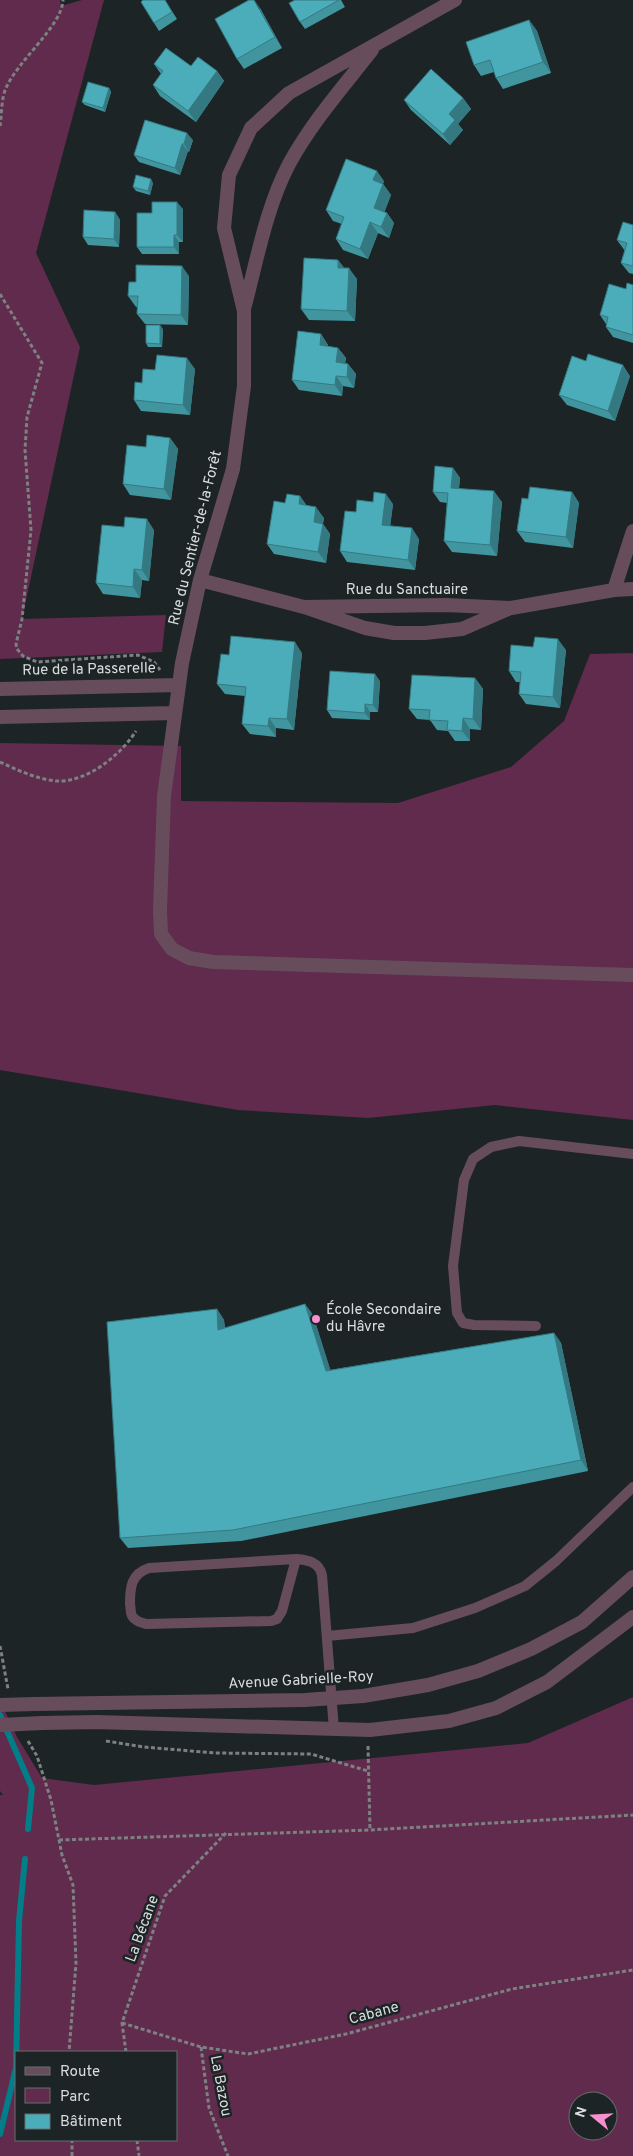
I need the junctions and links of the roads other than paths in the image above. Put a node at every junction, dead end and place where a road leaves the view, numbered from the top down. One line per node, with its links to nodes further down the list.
1 (455, 0): 2 (street, Rue du Sentier-de-la-Forêt)
2 (376, 45): 3 (street, Rue du Sentier-de-la-Forêt); 3 (street, Rue du Sentier-de-la-Forêt)
3 (244, 311): 5 (street, Rue du Sentier-de-la-Forêt)
4 (633, 531): 7 (street)
5 (200, 580): 8 (street, Rue du Sanctuaire); 10 (street, Rue du Sentier-de-la-Forêt)
6 (633, 589): 7 (street, Rue du Sanctuaire)
7 (614, 590): 9 (street, Rue du Sanctuaire)
8 (304, 607): 9 (street, Rue du Sanctuaire); 9 (street, Rue du Sanctuaire)
9 (510, 608)
10 (179, 685): 11 (street, Rue de la Passerelle); 12 (street, Rue du Sentier-de-la-Forêt)
11 (0, 689)
12 (175, 713): 13 (street); 14 (street, Rue du Sentier-de-la-Forêt)
13 (0, 717)
14 (633, 975)
15 (633, 1154): 16 (lane)
16 (536, 1326)
17 (633, 1487): 21 (lane)
18 (296, 1559): 18 (lane); 21 (lane)
19 (633, 1578): 22 (street, Avenue Gabrielle-Roy)
20 (633, 1617): 25 (street)
21 (327, 1636): 22 (lane)
22 (332, 1698): 23 (street, Avenue Gabrielle-Roy, bridge); 25 (lane)
23 (0, 1705)
24 (0, 1724): 25 (street, bridge)
25 (334, 1730)

